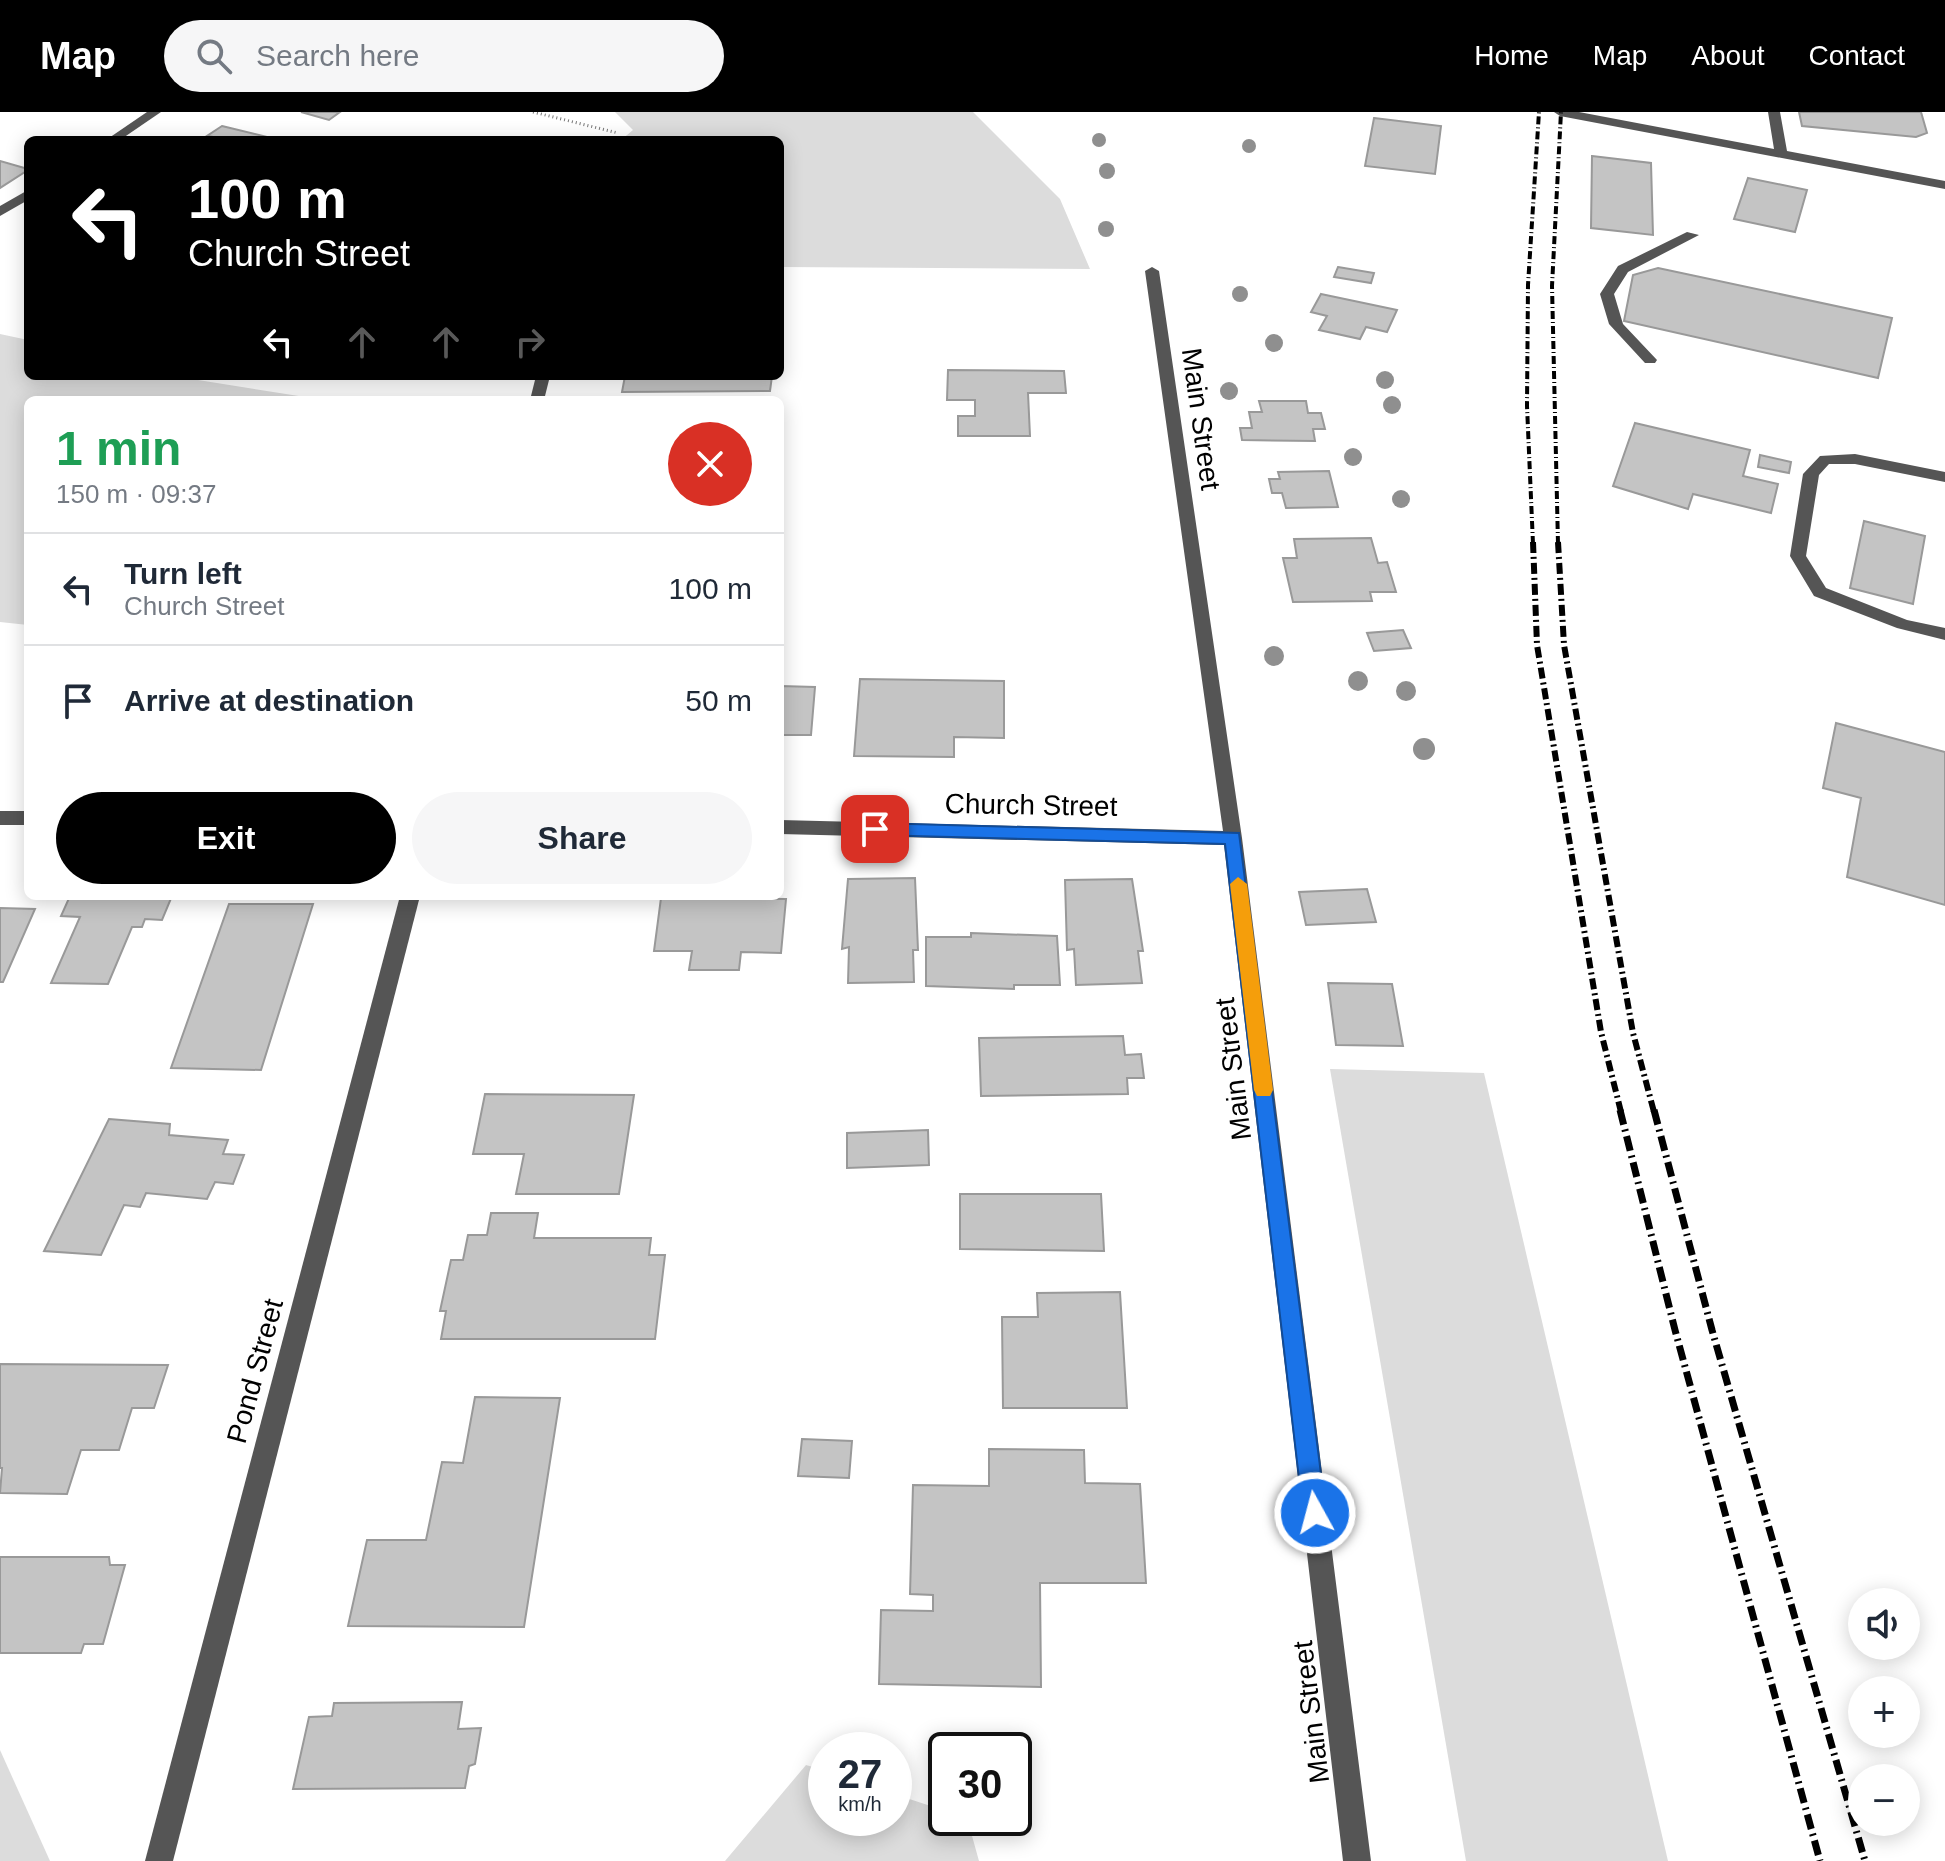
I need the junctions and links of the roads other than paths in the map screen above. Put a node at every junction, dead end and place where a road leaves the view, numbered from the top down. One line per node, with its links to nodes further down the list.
1 (155, 112): 4 (street)
2 (1560, 112): 5 (street)
3 (1774, 112): 5 (street)
4 (118, 136)
5 (1781, 152): 6 (street)
6 (1945, 185)
7 (24, 197): 8 (street)
8 (0, 212)
9 (1692, 235): 11 (street)
10 (1152, 271): 17 (street, Main Street)
11 (1650, 360)
12 (1945, 477): 13 (street)
13 (1945, 634)
14 (0, 818): 15 (street)
15 (24, 818)
16 (784, 827): 17 (street, Church Street)
17 (1233, 838): 20 (street, Main Street)
18 (409, 900): 19 (street, Pond Street)
19 (159, 1861)
20 (1357, 1861)

